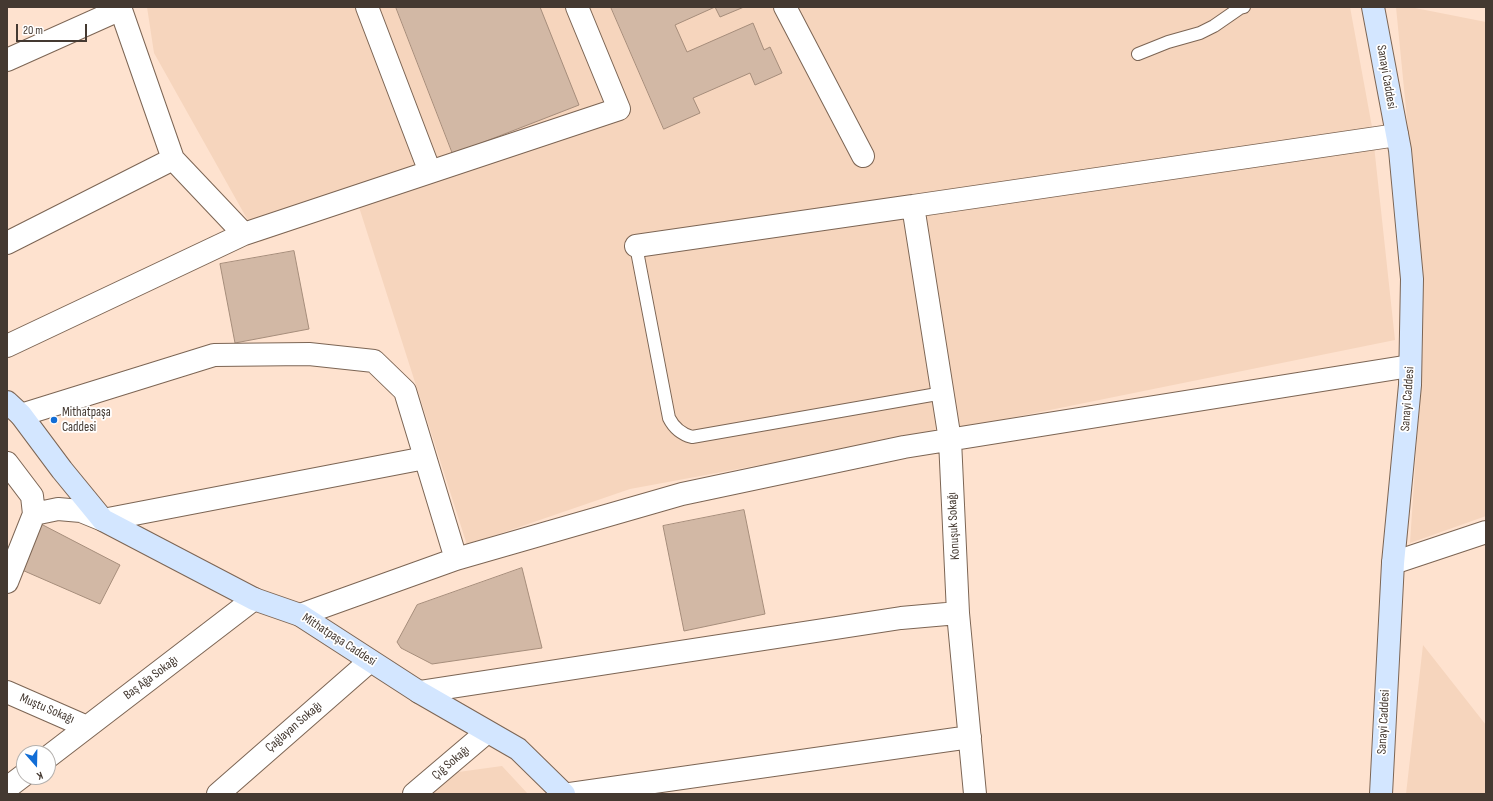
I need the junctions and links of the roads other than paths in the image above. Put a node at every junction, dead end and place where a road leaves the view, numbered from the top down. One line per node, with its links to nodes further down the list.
1 (367, 7): 12 (street)
2 (577, 7): 12 (street)
3 (785, 7): 10 (street)
4 (1244, 7): 7 (lane)
5 (1373, 7): 9 (main road, Sanayi Caddesi)
6 (121, 8): 8 (street); 11 (street)
7 (1138, 54)
8 (7, 60)
9 (1397, 134): 13 (street); 18 (main road, Sanayi Caddesi)
10 (863, 156)
11 (173, 159): 14 (street); 15 (street)
12 (430, 172): 14 (street)
13 (913, 206): 16 (street); 19 (street, Konuşuk Sokağı)
14 (244, 234): 17 (street)
15 (7, 243)
16 (636, 246): 19 (lane)
17 (7, 346)
18 (1410, 366): 21 (street); 28 (main road, Sanayi Caddesi)
19 (943, 393): 21 (street, Konuşuk Sokağı)
20 (14, 408): 22 (street); 25 (main road, Mithatpaşa Caddesi)
21 (950, 440): 27 (street); 31 (street, Konuşuk Sokağı)
22 (425, 458): 25 (street); 27 (street)
23 (7, 463): 24 (street)
24 (34, 514): 25 (street); 29 (street)
25 (103, 520): 30 (main road, Mithatpaşa Caddesi)
26 (1486, 532): 28 (street)
27 (456, 559): 32 (street)
28 (1393, 563): 47 (main road, Sanayi Caddesi)
29 (7, 582)
30 (254, 599): 32 (main road, Mithatpaşa Caddesi); 36 (street, Baş Ağa Sokağı)
31 (958, 613): 35 (street); 38 (street, Konuşuk Sokağı)
32 (300, 615): 33 (main road, Mithatpaşa Caddesi)
33 (370, 660): 35 (main road, Mithatpaşa Caddesi); 42 (street, Çağlayan Sokağı)
34 (7, 692): 36 (street, Muştu Sokağı)
35 (419, 692): 37 (main road, Mithatpaşa Caddesi)
36 (87, 726): 39 (street, Baş Ağa Sokağı)
37 (487, 732): 43 (street, Çığ Sokağı); 44 (main road, Mithatpaşa Caddesi)
38 (970, 737): 45 (street); 46 (street, Konuşuk Sokağı)
39 (56, 751)
40 (16, 781): 41 (street)
41 (7, 788)
42 (218, 794)
43 (414, 794)
44 (564, 794)
45 (570, 794)
46 (975, 794)
47 (1380, 794)

